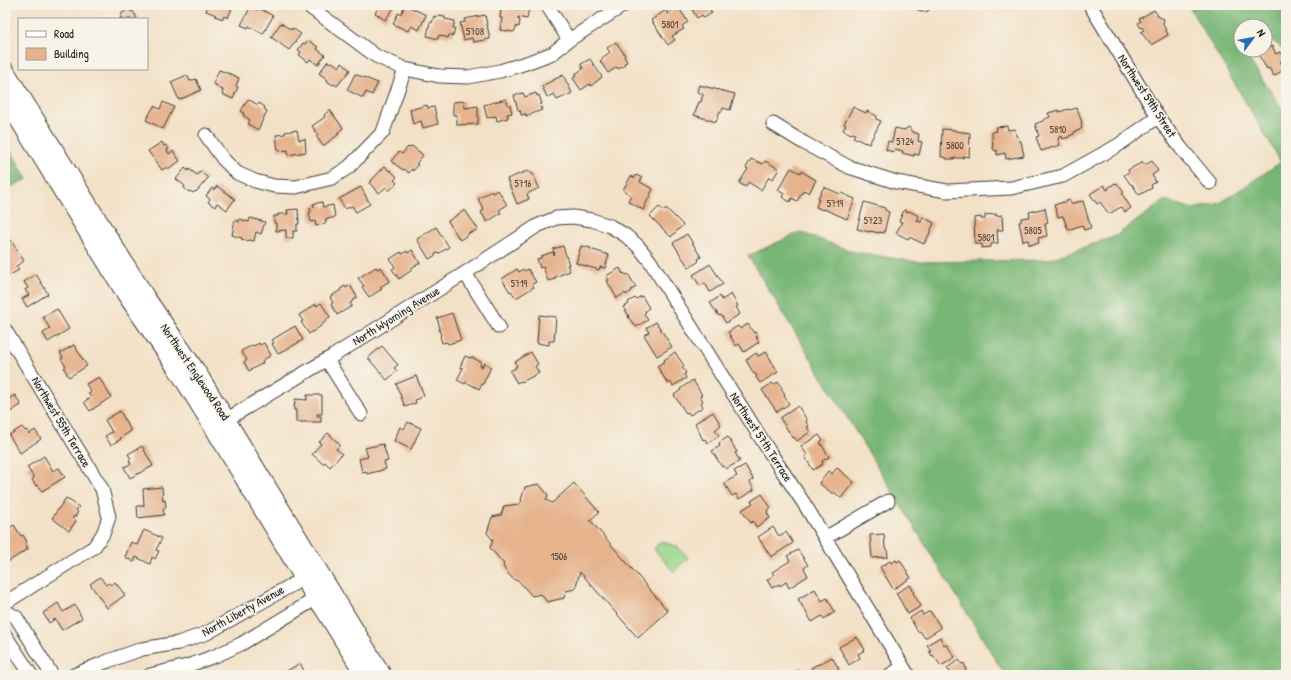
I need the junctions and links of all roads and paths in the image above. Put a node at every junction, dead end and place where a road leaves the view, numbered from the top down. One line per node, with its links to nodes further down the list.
1 (307, 5): 6 (street)
2 (547, 5): 5 (street)
3 (624, 5): 5 (street)
4 (1090, 5): 9 (street, Northwest 59th Street)
5 (569, 40): 6 (street)
6 (405, 69): 11 (street)
7 (5, 71): 19 (main road, Northwest Englewood Road)
8 (5, 97): 19 (main road, Northwest Englewood Road)
9 (1158, 117): 10 (street); 12 (street, Northwest 59th Street)
10 (773, 124)
11 (206, 135)
12 (1210, 183)
13 (592, 220): 14 (street, North Wyoming Avenue); 21 (street, Northwest 57th Terrace)
14 (465, 273): 15 (street); 17 (street, North Wyoming Avenue)
15 (499, 327)
16 (5, 330): 24 (street, Northwest 55th Terrace)
17 (327, 360): 18 (street); 19 (street, North Wyoming Avenue)
18 (361, 414)
19 (220, 424): 22 (main road, Northwest Englewood Road)
20 (888, 501): 21 (street)
21 (825, 538): 29 (street, Northwest 57th Terrace)
22 (311, 574): 23 (main road, Northwest Englewood Road); 32 (street, North Liberty Avenue)
23 (322, 592): 33 (street); 34 (main road, Northwest Englewood Road); 35 (main road, Northwest Englewood Road)
24 (5, 603)
25 (5, 611): 27 (street)
26 (5, 635): 28 (street)
27 (31, 642): 28 (street); 31 (street)
28 (16, 651): 30 (street)
29 (906, 671): 36 (street)
30 (31, 675)
31 (52, 675)
32 (74, 675)
33 (150, 675)
34 (365, 675)
35 (382, 675)
36 (890, 675)

